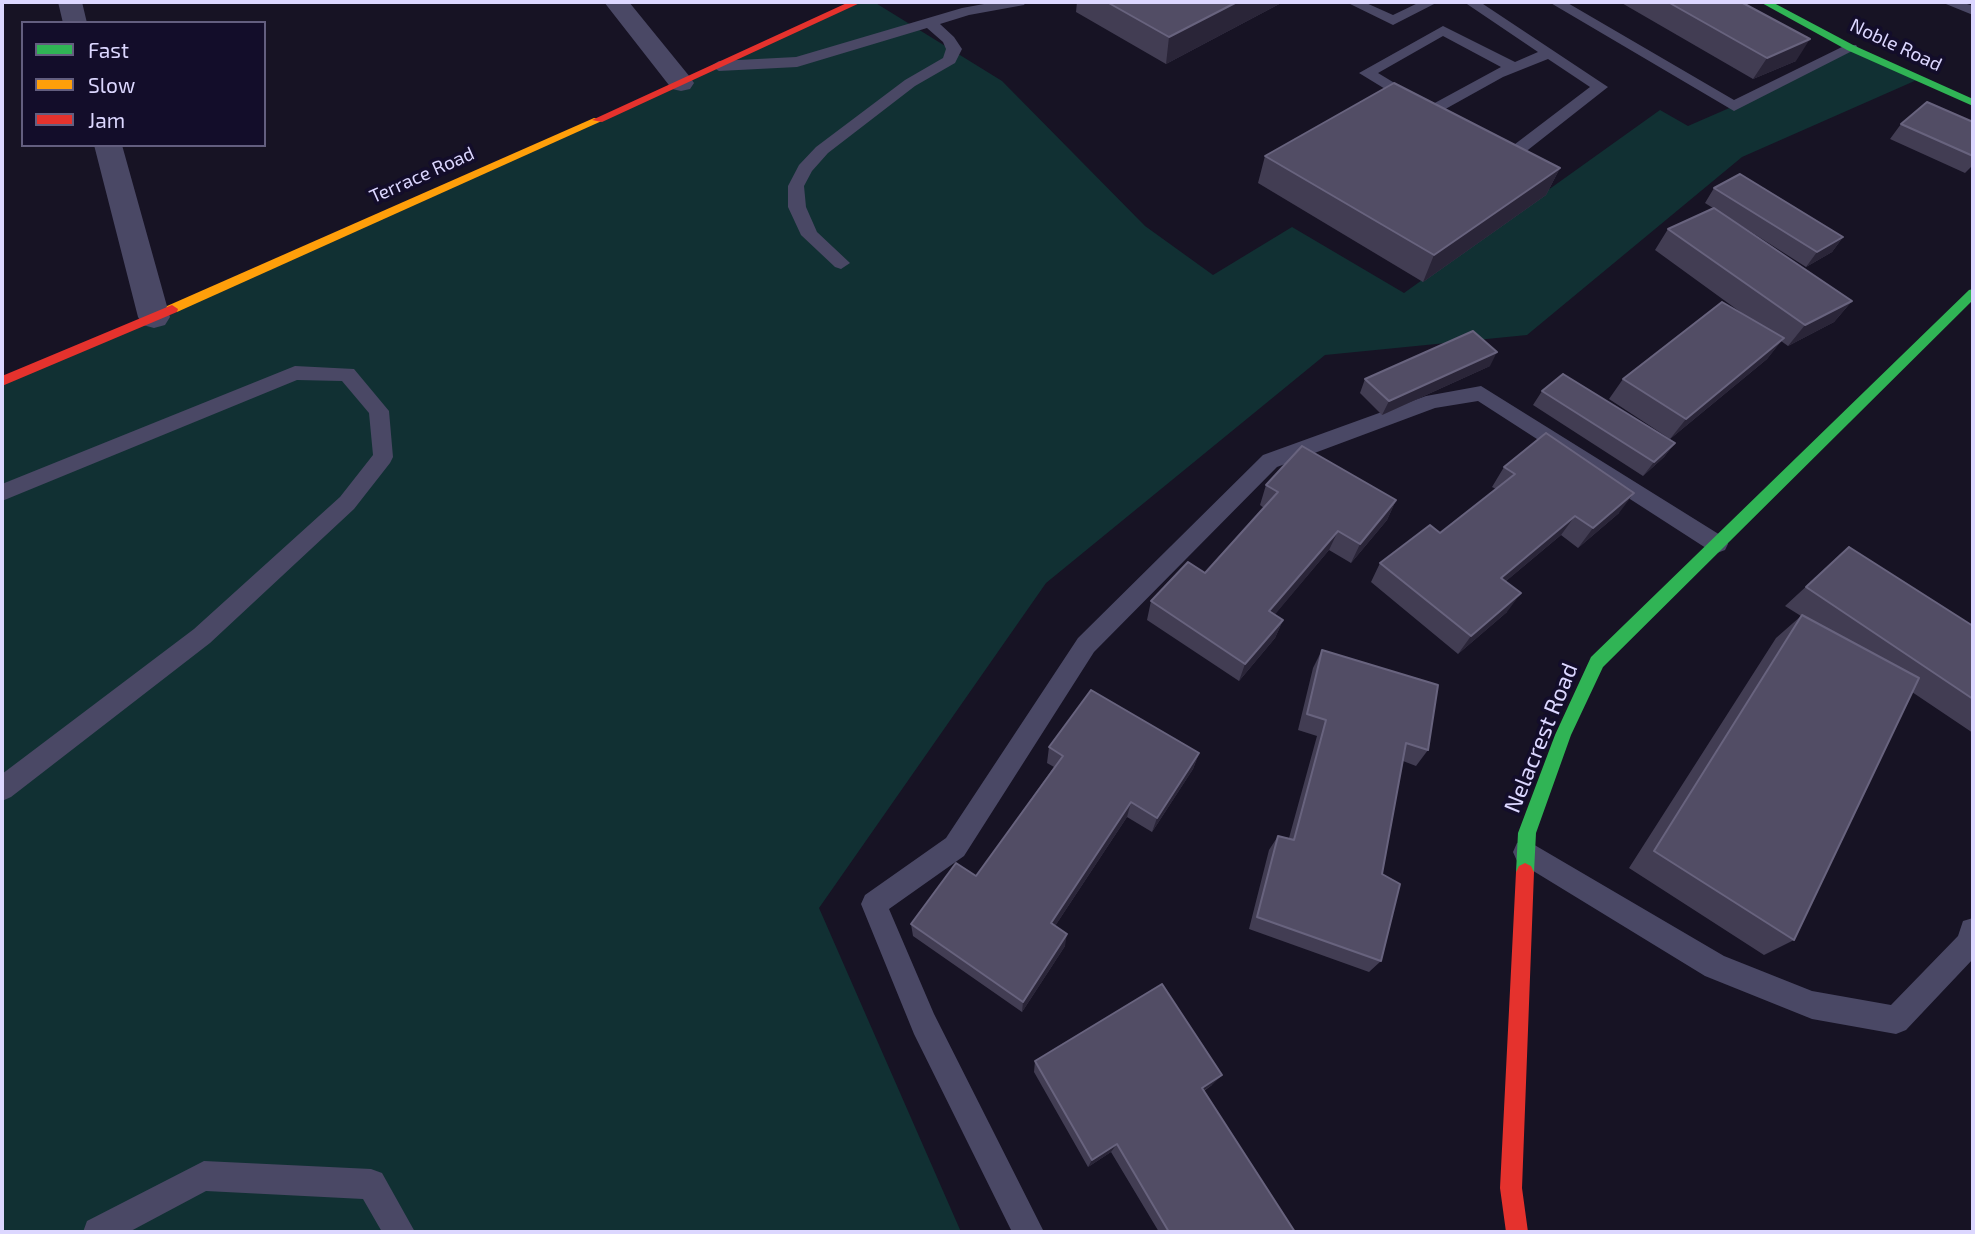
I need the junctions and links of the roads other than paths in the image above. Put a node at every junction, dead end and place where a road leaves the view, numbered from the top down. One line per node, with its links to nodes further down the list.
1 (70, 2): 12 (street)
2 (617, 2): 18 (street)
3 (857, 2): 16 (street, Terrace Road)
4 (1019, 2): 13 (lane)
5 (1353, 2): 6 (lane)
6 (1431, 2)
7 (1471, 2): 15 (lane)
8 (1556, 2): 14 (lane)
9 (1765, 2): 14 (street, Noble Road)
10 (1948, 2): 11 (lane)
11 (1973, 11)
12 (75, 21)
13 (930, 23): 16 (lane); 24 (lane)
14 (1851, 48): 19 (street, Noble Road)
15 (1549, 52): 17 (lane); 23 (lane)
16 (719, 66): 18 (street, Terrace Road)
17 (1514, 68): 20 (lane); 20 (lane)
18 (681, 83): 26 (street, Terrace Road)
19 (1973, 103)
20 (1431, 112): 21 (lane)
21 (1437, 129)
22 (109, 147): 26 (street)
23 (1479, 152)
24 (841, 263)
25 (1973, 293): 29 (street, Nelacrest Road)
26 (154, 317): 27 (street, Terrace Road)
27 (2, 380)
28 (2, 493): 30 (lane)
29 (1717, 544): 31 (street, Nelacrest Road); 35 (lane)
30 (2, 789)
31 (1526, 852): 32 (lane); 36 (street, Nelacrest Road)
32 (1973, 931)
33 (98, 1232): 34 (lane)
34 (399, 1232)
35 (1028, 1232)
36 (1517, 1232)

